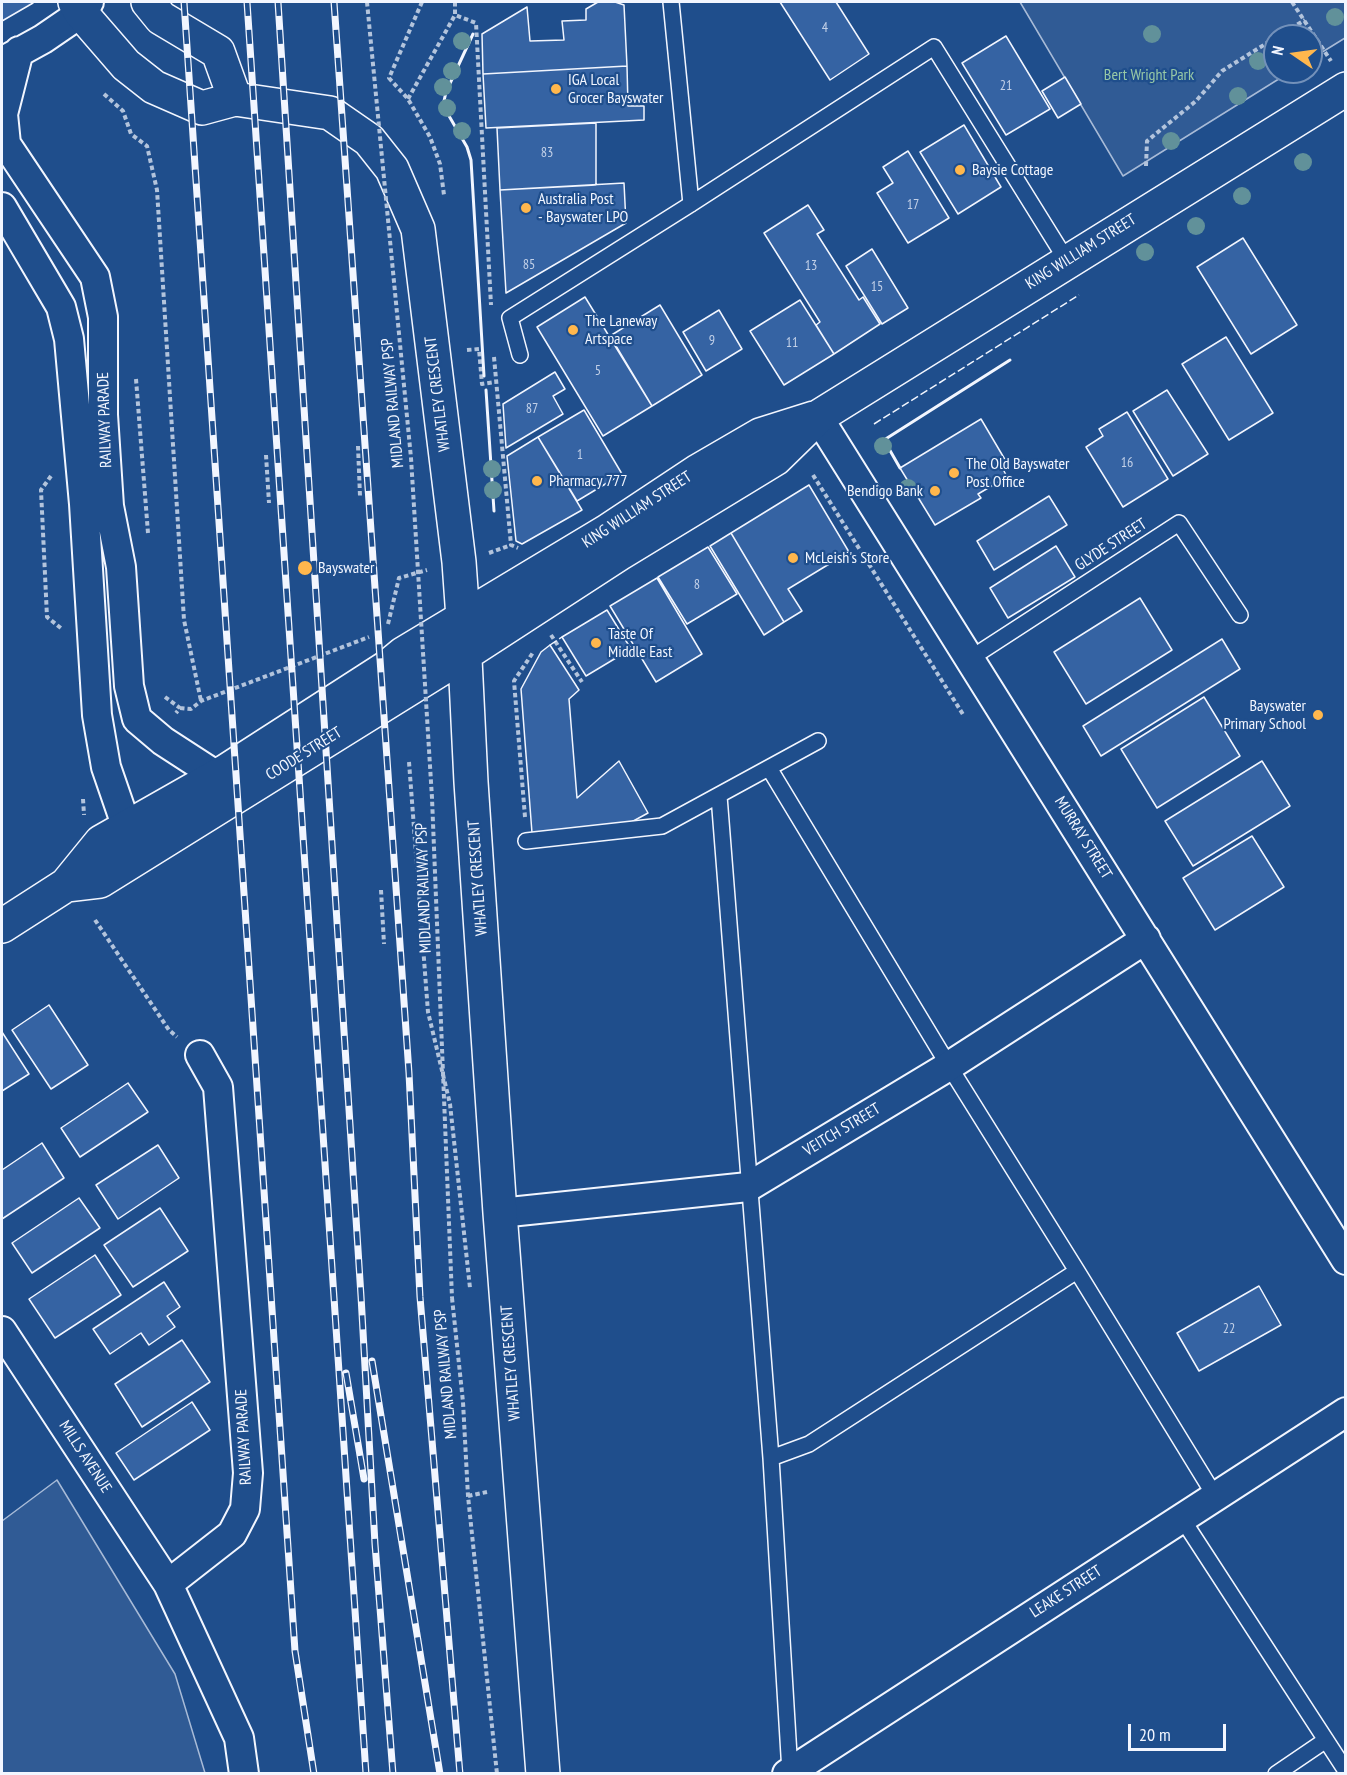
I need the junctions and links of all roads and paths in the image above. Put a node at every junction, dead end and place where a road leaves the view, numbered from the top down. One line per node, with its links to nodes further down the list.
1 (148, 2): 15 (main road)
2 (367, 2): 72 (path, MIDLAND RAILWAY PSP, bridge)
3 (422, 2): 16 (path)
4 (455, 2): 8 (path)
5 (671, 2): 19 (lane)
6 (1292, 2): 9 (path)
7 (82, 5): 12 (street); 15 (main road, WHATLEY CRESCENT)
8 (454, 15): 16 (path); 22 (path)
9 (1305, 20): 10 (path); 13 (path)
10 (1298, 24)
11 (1263, 46): 17 (path)
12 (10, 56): 51 (street, RAILWAY PARADE)
13 (1339, 77): 21 (main road, KING WILLIAM STREET)
14 (104, 94): 45 (path)
15 (235, 99): 35 (main road, WHATLEY CRESCENT)
16 (408, 99): 18 (path)
17 (1146, 166)
18 (444, 195)
19 (691, 204): 21 (lane); 25 (lane)
20 (2, 207): 53 (street, RAILWAY PARADE)
21 (1067, 261): 27 (main road, KING WILLIAM STREET)
22 (491, 310)
23 (493, 346): 26 (path)
24 (467, 350): 26 (path)
25 (520, 355)
26 (495, 382): 33 (path)
27 (818, 417): 37 (main road, KING WILLIAM STREET); 38 (main road, KING WILLIAM STREET); 43 (street, MURRAY STREET)
28 (358, 446): 31 (path)
29 (266, 455): 32 (path)
30 (813, 475): 47 (path)
31 (360, 496)
32 (268, 503)
33 (511, 545): 34 (path); 35 (path)
34 (524, 551)
35 (459, 562): 37 (main road, WHATLEY CRESCENT); 39 (path)
36 (1240, 615): 43 (lane, GLYDE STREET)
37 (463, 618): 42 (main road, WHATLEY CRESCENT); 51 (main road, COODE STREET)
38 (544, 620): 42 (main road, COODE STREET); 44 (path)
39 (381, 629)
40 (375, 634): 45 (path)
41 (537, 645): 54 (path)
42 (465, 654): 55 (main road, COODE STREET); 64 (main road, WHATLEY CRESCENT)
43 (970, 658): 59 (street, MURRAY STREET)
44 (582, 682)
45 (201, 701): 46 (path)
46 (180, 708)
47 (964, 716)
48 (818, 741): 50 (lane)
49 (409, 762): 67 (path)
50 (769, 768): 52 (lane); 62 (lane)
51 (217, 776): 53 (main road, COODE STREET)
52 (719, 795): 54 (lane); 63 (lane)
53 (127, 828): 55 (main road, COODE STREET)
54 (526, 841)
55 (66, 885): 58 (main road, COODE STREET)
56 (381, 890): 60 (path)
57 (95, 920): 61 (path)
58 (2, 926)
59 (1146, 939): 62 (street, VEITCH STREET); 65 (street, MURRAY STREET)
60 (384, 944)
61 (200, 1055): 75 (street, RAILWAY PARADE)
62 (949, 1066): 63 (street, VEITCH STREET); 66 (lane)
63 (748, 1187): 64 (street, VEITCH STREET); 70 (lane)
64 (500, 1213): 81 (main road, WHATLEY CRESCENT)
65 (1346, 1260)
66 (1077, 1271): 70 (lane); 73 (lane)
67 (471, 1296)
68 (2, 1331): 75 (street, MILLS AVENUE)
69 (1346, 1412): 73 (street, LEAKE STREET)
70 (771, 1458): 78 (lane)
71 (486, 1481): 72 (path)
72 (468, 1496): 80 (path, MIDLAND RAILWAY PSP)
73 (1215, 1496): 74 (street, LEAKE STREET)
74 (1181, 1517): 76 (lane); 78 (street, LEAKE STREET)
75 (168, 1584): 79 (street)
76 (1326, 1740): 77 (lane); 82 (lane)
77 (1346, 1771)
78 (789, 1772)
79 (244, 1773)
80 (497, 1773)
81 (543, 1773)
82 (1275, 1773)

